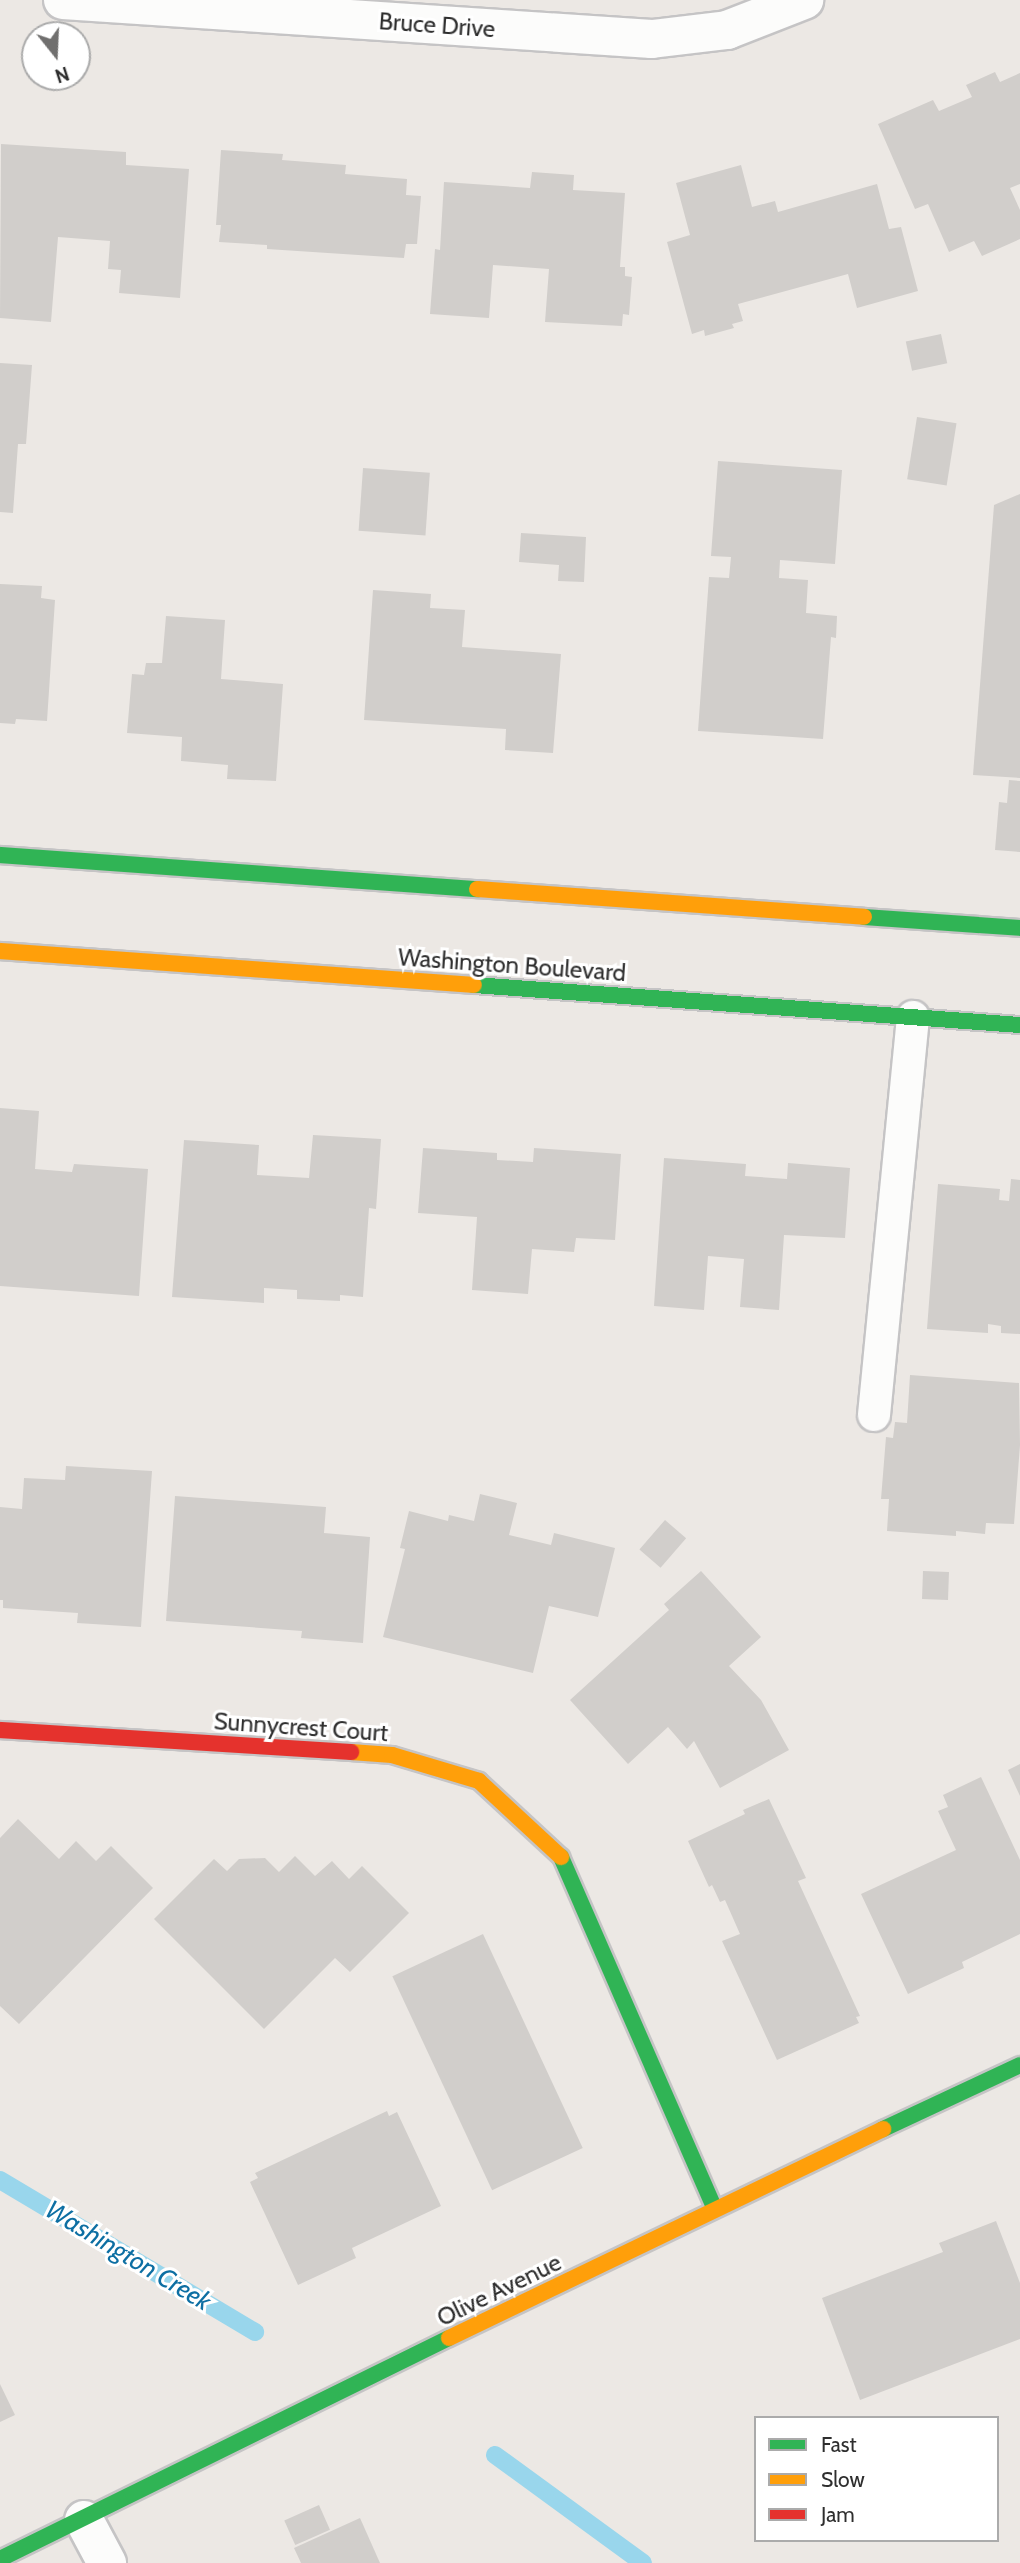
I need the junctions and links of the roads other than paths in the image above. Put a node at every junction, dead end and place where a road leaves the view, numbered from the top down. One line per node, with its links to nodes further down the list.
1 (64, 0): 2 (street, Bruce Drive)
2 (782, 5)
3 (0, 855): 4 (street)
4 (1020, 928)
5 (0, 951): 6 (street, Washington Boulevard)
6 (913, 1017): 7 (street, Washington Boulevard); 8 (lane)
7 (1020, 1025)
8 (874, 1415)
9 (0, 1730): 11 (street, Sunnycrest Court)
10 (1020, 2065): 11 (street, Olive Avenue)
11 (715, 2208): 12 (street, Olive Avenue)
12 (84, 2520): 13 (street, Olive Avenue); 14 (street)
13 (0, 2559)
14 (107, 2563)

